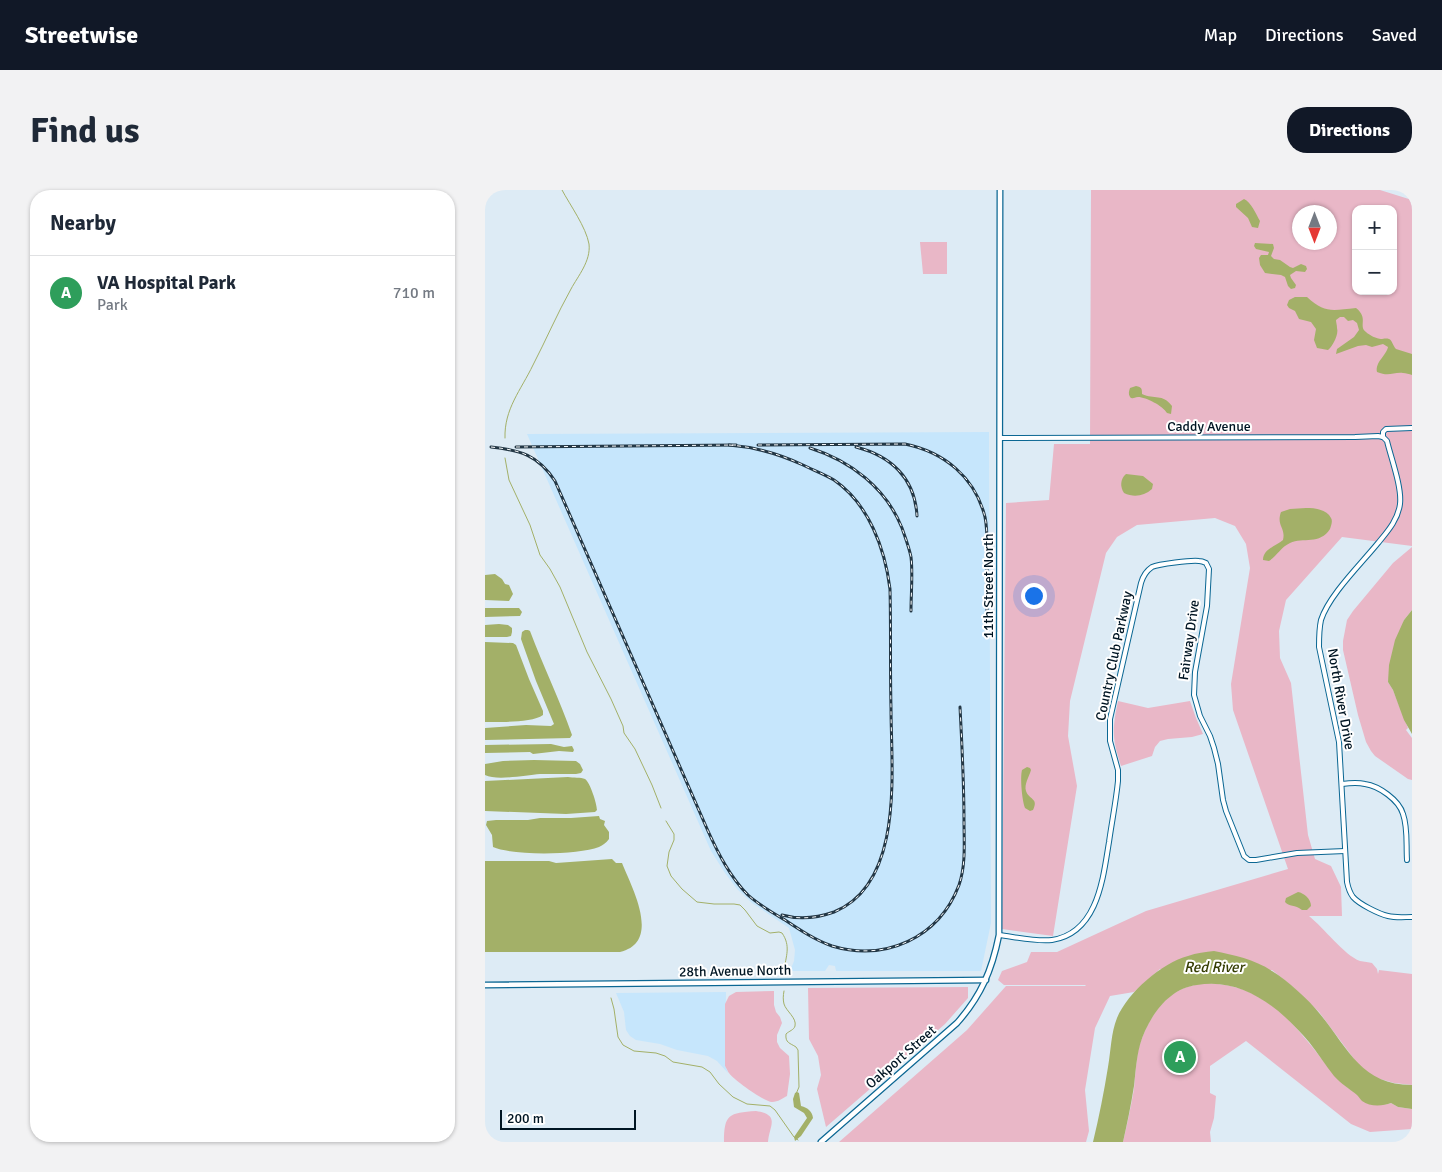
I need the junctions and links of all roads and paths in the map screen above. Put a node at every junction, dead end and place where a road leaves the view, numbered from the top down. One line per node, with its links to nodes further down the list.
1 (1000, 190): 4 (street, 11th Street North)
2 (1412, 428): 3 (street, Caddy Avenue)
3 (1383, 437): 4 (street, Caddy Avenue); 6 (street, North River Drive)
4 (1000, 438): 10 (street, 11th Street North)
5 (1206, 563): 7 (street, Fairway Drive); 10 (street, Country Club Parkway)
6 (1342, 784): 7 (street, North River Drive); 8 (street)
7 (1345, 851): 9 (street, North River Drive)
8 (1407, 860)
9 (1412, 917)
10 (999, 935): 11 (street, 11th Street North)
11 (986, 980): 12 (street, 28th Avenue North); 13 (street, Oakport Street)
12 (485, 985)
13 (821, 1142)

